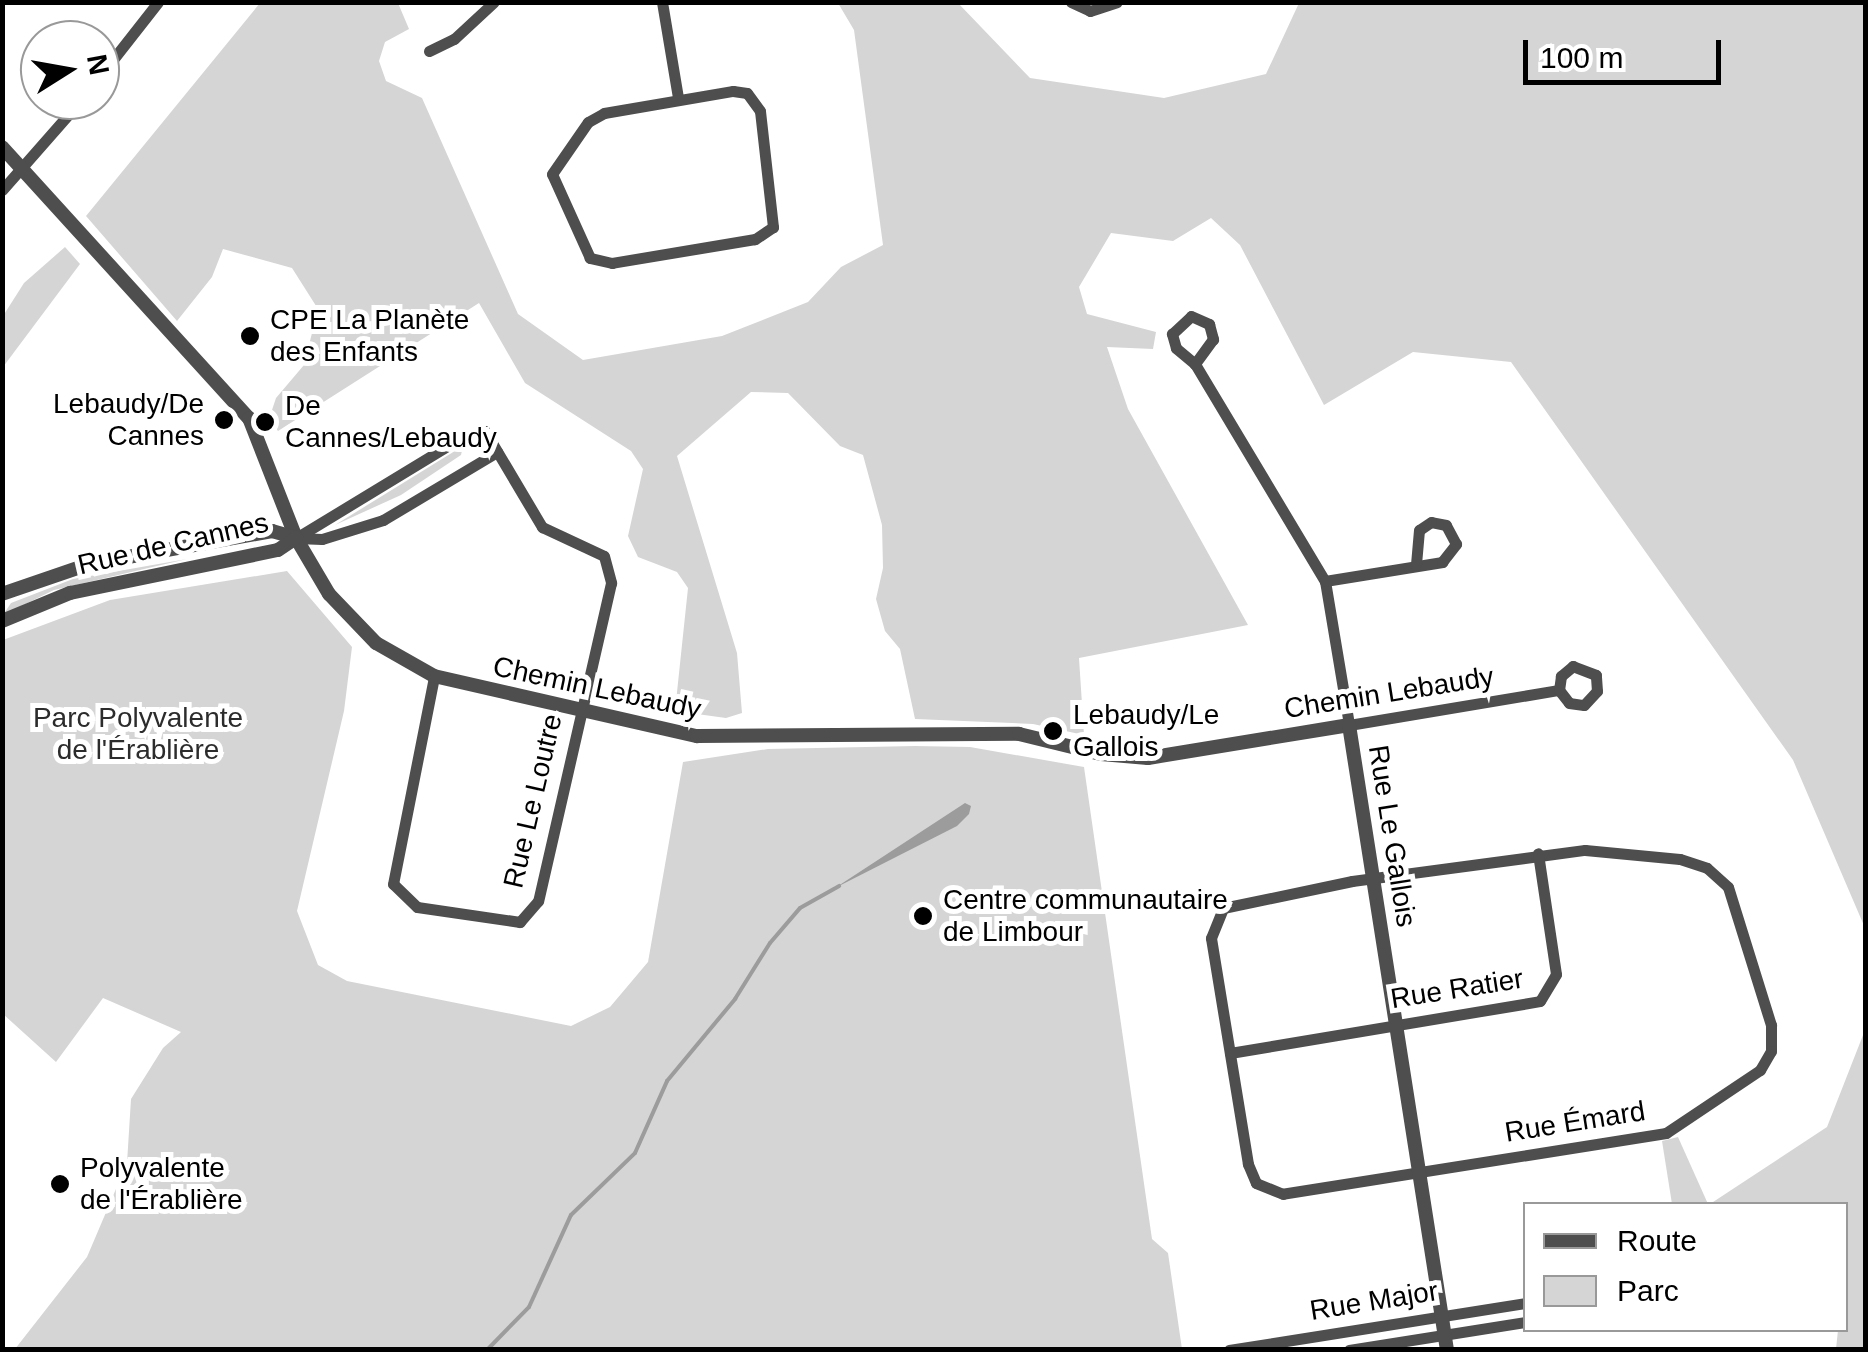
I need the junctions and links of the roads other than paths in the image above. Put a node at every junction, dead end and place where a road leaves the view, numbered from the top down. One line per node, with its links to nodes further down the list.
1 (158, 2): 6 (street)
2 (494, 2): 7 (street)
3 (662, 2): 8 (street)
4 (1071, 2): 5 (street)
5 (1117, 2)
6 (120, 50)
7 (430, 51)
8 (678, 98): 8 (street)
9 (65, 120): 11 (street)
10 (2, 147): 11 (street, Chemin Lebaudy)
11 (22, 169): 12 (street); 15 (street, Chemin Lebaudy)
12 (2, 190)
13 (1195, 364): 17 (street, Rue Le Gallois)
14 (497, 452): 15 (street); 15 (street, Rue Le Loutre); 22 (street, Rue Le Loutre)
15 (296, 538): 18 (street, Rue de Cannes); 19 (street, Rue de Cannes); 20 (street, Chemin Lebaudy)
16 (1416, 566): 17 (street)
17 (1324, 581): 23 (street, Rue Le Gallois)
18 (2, 594)
19 (2, 622)
20 (434, 676): 22 (street, Chemin Lebaudy); 22 (street, Rue Le Loutre)
21 (1559, 690): 23 (street, Chemin Lebaudy)
22 (578, 711): 23 (street, Chemin Lebaudy)
23 (1349, 725): 25 (street, Rue Le Gallois)
24 (1538, 853): 25 (street, Rue Émard); 26 (street, Rue Ratier); 28 (street, Rue Émard)
25 (1373, 878): 26 (street, Rue Le Gallois); 27 (street, Rue Émard)
26 (1395, 1024): 27 (street, Rue Ratier); 28 (street, Rue Le Gallois)
27 (1230, 1053): 28 (street, Rue Émard)
28 (1419, 1172): 30 (street, Rue Le Gallois)
29 (1523, 1303): 30 (street, Rue Major)
30 (1441, 1316): 32 (street, Rue Le Gallois); 33 (street, Rue Major)
31 (1523, 1323): 32 (street, Rue Major)
32 (1446, 1342): 34 (street, Rue Major)
33 (1230, 1350)
34 (1349, 1350)

